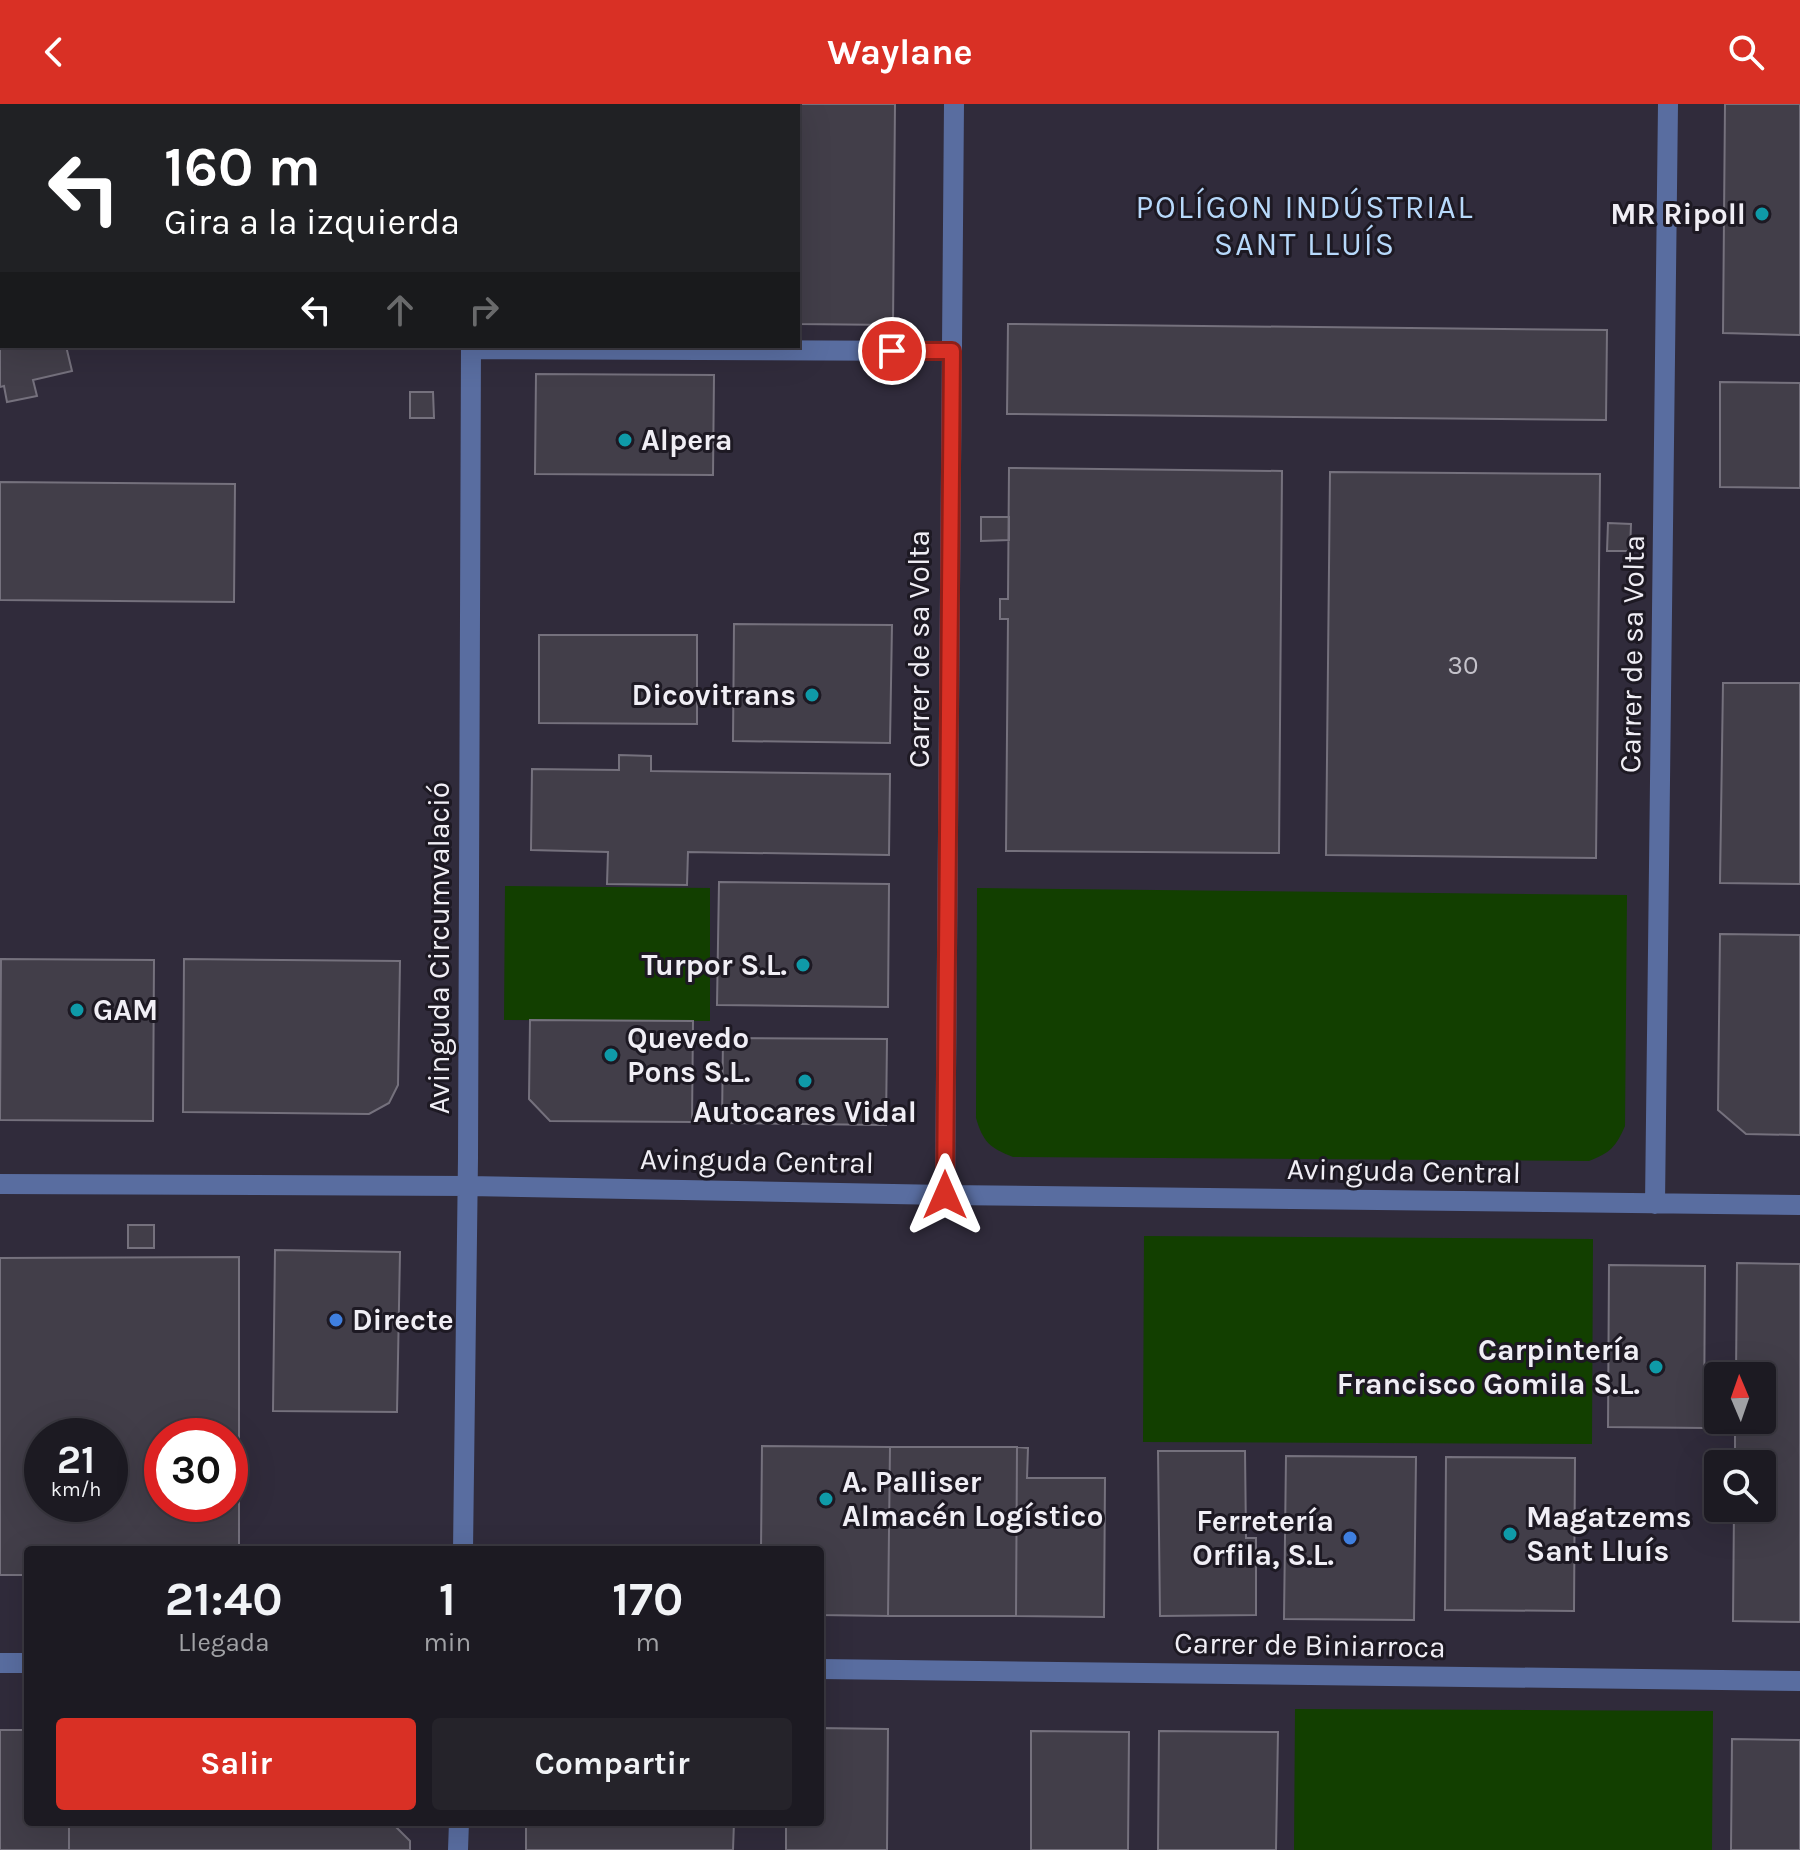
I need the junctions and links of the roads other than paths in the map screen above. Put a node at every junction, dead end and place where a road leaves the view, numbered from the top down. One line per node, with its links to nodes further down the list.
1 (954, 104): 4 (street, Carrer de sa Volta)
2 (1668, 104): 8 (street, Carrer de sa Volta)
3 (471, 348): 4 (street); 6 (street, Avinguda Circumvalació)
4 (952, 351): 7 (street, Carrer de sa Volta)
5 (0, 1184): 6 (street, Avinguda Central)
6 (468, 1186): 7 (street, Avinguda Central); 10 (street, Avinguda Circumvalació)
7 (945, 1195): 8 (street, Avinguda Central)
8 (1655, 1204): 9 (street, Avinguda Central)
9 (1800, 1205)
10 (463, 1546)
11 (0, 1663): 12 (street)
12 (24, 1663)
13 (824, 1669): 14 (street, Carrer de Biniarroca)
14 (1800, 1681)
15 (459, 1826): 16 (street)
16 (458, 1850)

